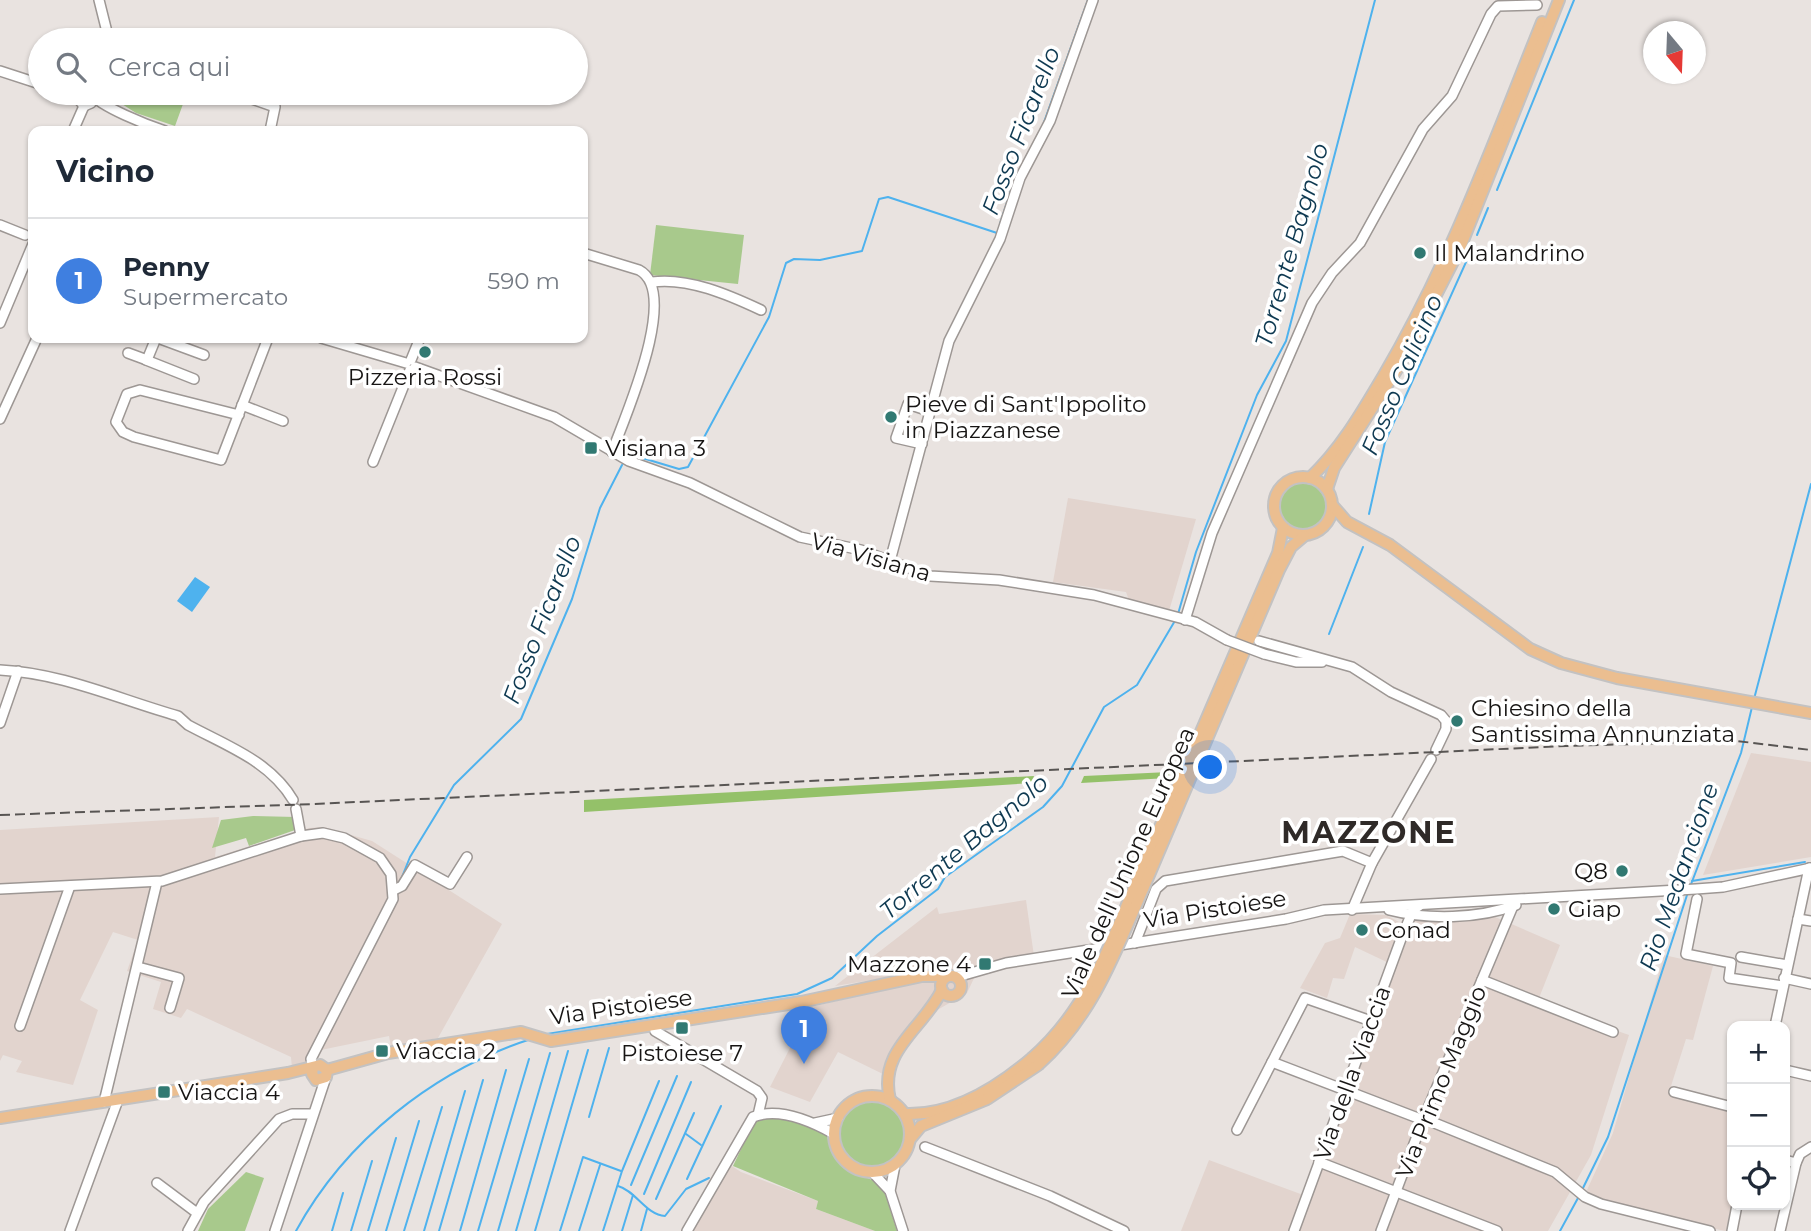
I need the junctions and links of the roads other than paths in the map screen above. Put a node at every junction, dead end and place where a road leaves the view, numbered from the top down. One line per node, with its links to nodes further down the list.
1 (99, 0): 7 (street)
2 (1093, 0): 35 (street)
3 (1551, 0): 41 (main road, Viale dell'Unione Europea)
4 (1559, 0): 42 (main road)
5 (1512, 2): 6 (street); 49 (street)
6 (1537, 5)
7 (106, 28)
8 (0, 72): 9 (street)
9 (28, 80)
10 (81, 105): 13 (street)
11 (97, 105): 14 (street)
12 (269, 105): 15 (street)
13 (75, 126)
14 (149, 126)
15 (271, 126)
16 (0, 225): 17 (street)
17 (28, 231)
18 (588, 255): 20 (street)
19 (28, 256): 22 (street)
20 (652, 282): 21 (street); 39 (street)
21 (761, 310)
22 (0, 323)
23 (35, 343): 36 (street)
24 (154, 343): 31 (street)
25 (171, 343): 30 (street)
26 (266, 343): 34 (street)
27 (350, 343): 32 (street, Via Visiana)
28 (417, 343): 32 (street)
29 (128, 353): 31 (street)
30 (204, 355)
31 (146, 360): 33 (street)
32 (410, 365): 39 (street, Via Visiana); 40 (street)
33 (194, 379)
34 (241, 410): 34 (street); 37 (street)
35 (929, 411): 38 (street); 38 (street)
36 (0, 419)
37 (283, 421)
38 (922, 444): 48 (street)
39 (612, 452): 48 (street, Via Visiana)
40 (373, 462)
41 (1310, 478): 42 (main road); 45 (main road, Viale dell'Unione Europea)
42 (1327, 489): 43 (main road)
43 (1333, 506): 44 (main road); 46 (main road)
44 (1353, 526): 46 (main road, Viale dell'Unione Europea); 54 (main road)
45 (1283, 528): 47 (main road); 62 (main road, Viale dell'Unione Europea)
46 (1322, 529): 47 (main road, Viale dell'Unione Europea)
47 (1304, 536): 62 (main road, Viale dell'Unione Europea)
48 (890, 561): 49 (street, Via Visiana)
49 (1180, 619): 51 (street, Via Visiana, bridge)
50 (1259, 641): 51 (street)
51 (1338, 662): 58 (street)
52 (0, 670): 53 (street)
53 (19, 671): 55 (street); 56 (street)
54 (1811, 713)
55 (0, 723)
56 (301, 836): 60 (street); 64 (street)
57 (467, 857): 64 (street)
58 (1372, 863): 71 (street); 77 (street)
59 (1810, 868): 65 (street, Via Pistoiese); 73 (street)
60 (157, 882): 61 (street); 80 (street)
61 (70, 886): 63 (street); 90 (street)
62 (1139, 887): 93 (main road, Viale dell'Unione Europea, bridge)
63 (0, 889)
64 (394, 890): 96 (street)
65 (1697, 894): 66 (street, Via Pistoiese); 84 (street)
66 (1529, 900): 68 (street, Via Pistoiese); 69 (street, Via Pistoiese)
67 (1419, 906): 68 (street, Via Pistoiese); 70 (street, Via Pistoiese); 72 (street, Via della Viaccia)
68 (1494, 906): 69 (street, Via Pistoiese); 72 (street, Via Pistoiese); 75 (street, Via Primo Maggio)
69 (1513, 906): 75 (street, Via Primo Maggio)
70 (1384, 909): 71 (street, Via Pistoiese); 72 (street, Via Pistoiese); 76 (street)
71 (1352, 910): 77 (street, Via Pistoiese)
72 (1411, 916): 76 (street, Via della Viaccia)
73 (1798, 919): 74 (street); 79 (street)
74 (1811, 921)
75 (1500, 932): 83 (street, Via Primo Maggio)
76 (1401, 939): 88 (street, Via della Viaccia)
77 (1135, 943): 82 (street, Via Pistoiese)
78 (1741, 957): 79 (street)
79 (1787, 965): 84 (street)
80 (138, 967): 87 (street); 105 (street)
81 (922, 976): 82 (main road, Via Pistoiese); 86 (main road); 96 (main road, Via Pistoiese)
82 (955, 979): 86 (main road); 86 (main road)
83 (1482, 979): 92 (street); 106 (street, Via Primo Maggio)
84 (1783, 982): 85 (street); 89 (street)
85 (1811, 984)
86 (945, 991): 98 (main road)
87 (170, 1008)
88 (1371, 1021): 94 (street); 99 (street, Via della Viaccia)
89 (1776, 1021)
90 (20, 1026)
91 (655, 1031): 102 (street)
92 (1613, 1032)
93 (1035, 1062): 110 (main road, Viale dell'Unione Europea); 118 (main road, Viale dell'Unione Europea)
94 (1272, 1062): 99 (street); 116 (street)
95 (1790, 1071): 97 (street)
96 (319, 1072): 103 (main road, Via Pistoiese); 108 (street)
97 (1811, 1076)
98 (886, 1077): 101 (main road); 104 (main road)
99 (1345, 1089): 114 (street); 122 (street, Via della Viaccia)
100 (1674, 1092): 107 (street)
101 (869, 1096): 104 (main road); 113 (main road)
102 (762, 1098): 109 (street); 111 (street)
103 (118, 1100): 105 (main road, Via Pistoiese); 132 (street)
104 (890, 1100): 110 (main road)
105 (104, 1102): 112 (main road, Via Pistoiese)
106 (1432, 1103): 114 (street, Via Primo Maggio); 131 (street)
107 (1727, 1106)
108 (314, 1110): 130 (street); 134 (street)
109 (771, 1112): 111 (street); 115 (street)
110 (905, 1114): 118 (main road)
111 (756, 1116): 135 (street)
112 (0, 1118)
113 (838, 1118): 115 (street); 117 (main road)
114 (1423, 1120): 128 (street, Via Primo Maggio)
115 (815, 1123): 117 (street)
116 (1237, 1130)
117 (834, 1134): 125 (main road)
118 (911, 1138): 124 (main road)
119 (925, 1147): 137 (street)
120 (1811, 1147): 123 (street)
121 (1790, 1161): 123 (street)
122 (1319, 1162): 128 (street); 138 (street, Via della Viaccia)
123 (1796, 1163): 143 (street)
124 (895, 1165): 125 (main road); 127 (street)
125 (873, 1173): 127 (street)
126 (157, 1183): 130 (street)
127 (890, 1191): 136 (street)
128 (1396, 1192): 139 (street, Via Primo Maggio); 140 (street)
129 (1736, 1210): 142 (street)
130 (197, 1213): 133 (street)
131 (1688, 1229): 141 (street)
132 (70, 1231)
133 (188, 1231)
134 (275, 1231)
135 (687, 1231)
136 (903, 1231)
137 (1124, 1231)
138 (1294, 1231)
139 (1381, 1231)
140 (1497, 1231)
141 (1710, 1231)
142 (1732, 1231)
143 (1780, 1231)

